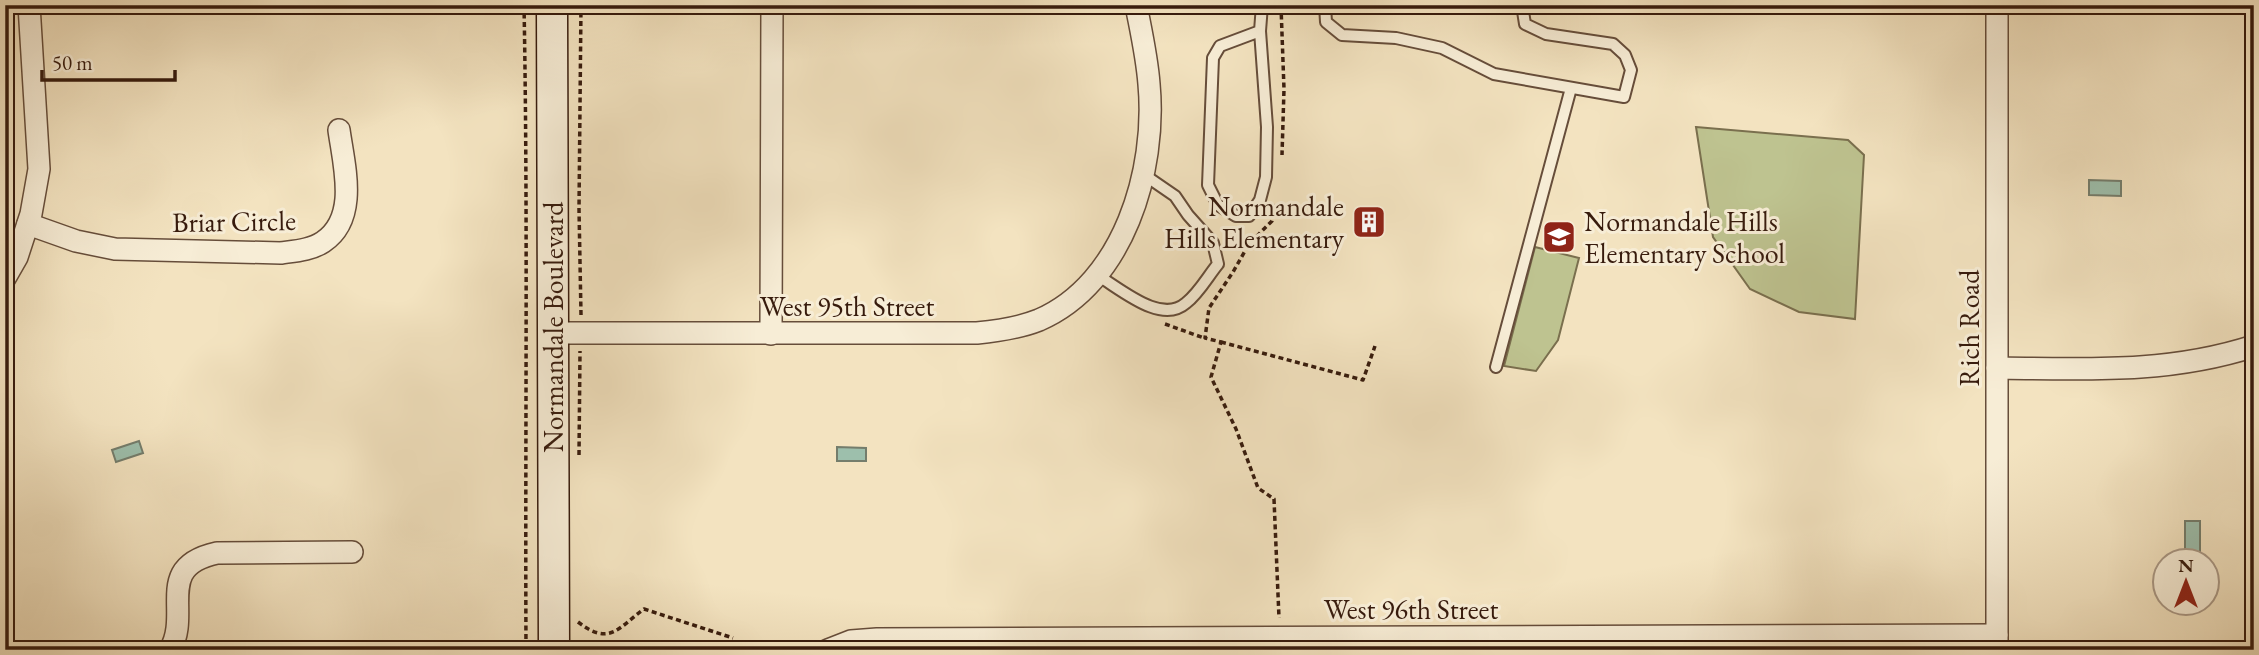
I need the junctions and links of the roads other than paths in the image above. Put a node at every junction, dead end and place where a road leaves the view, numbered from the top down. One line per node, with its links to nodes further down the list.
1 (29, 5): 13 (street)
2 (552, 5): 16 (main road, Normandale Boulevard)
3 (772, 5): 17 (street)
4 (1136, 5): 12 (street, West 95th Street)
5 (1262, 5): 9 (lane)
6 (1325, 5): 10 (lane)
7 (1522, 5): 10 (lane)
8 (1997, 5): 20 (street, Rich Road)
9 (1260, 31): 9 (lane)
10 (1571, 88): 19 (lane)
11 (339, 130): 13 (street, Briar Circle)
12 (1143, 174): 14 (street, West 95th Street); 14 (lane)
13 (28, 224): 15 (street)
14 (1097, 275): 17 (street, West 95th Street)
15 (5, 278)
16 (554, 334): 17 (street, West 95th Street); 25 (main road, Normandale Boulevard)
17 (771, 334)
18 (2254, 346): 20 (street)
19 (1496, 367)
20 (1997, 368): 22 (street, Rich Road)
21 (352, 552): 24 (street)
22 (1997, 643): 23 (street, West 96th Street)
23 (1280, 644): 26 (street, West 96th Street)
24 (170, 650)
25 (554, 650)
26 (828, 650)

